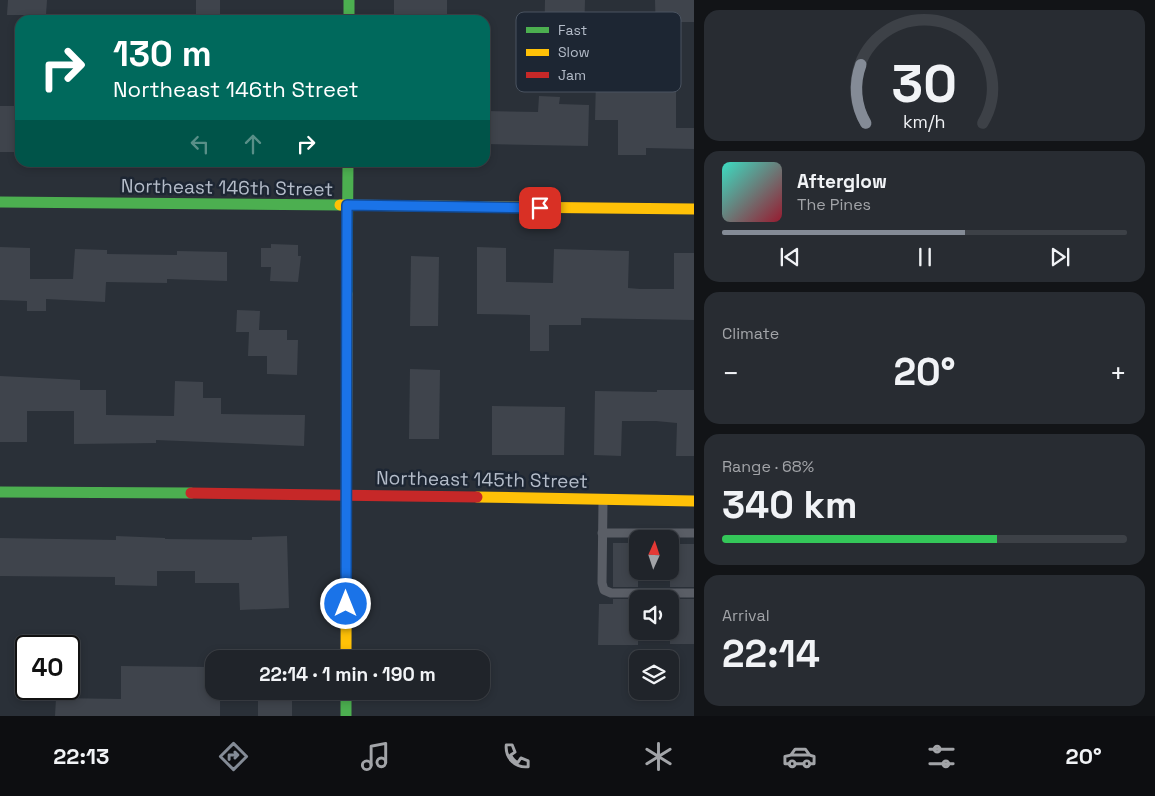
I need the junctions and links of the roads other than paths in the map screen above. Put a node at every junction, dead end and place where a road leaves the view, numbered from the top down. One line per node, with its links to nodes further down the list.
1 (349, 0): 2 (street)
2 (349, 15)
3 (348, 167): 5 (street)
4 (0, 202): 5 (street, Northeast 146th Street)
5 (347, 205): 6 (street, Northeast 146th Street); 8 (street)
6 (694, 209)
7 (0, 492): 8 (street, Northeast 145th Street)
8 (347, 494): 9 (street, Northeast 145th Street); 14 (street)
9 (602, 499): 10 (street, Northeast 145th Street); 11 (lane)
10 (694, 502)
11 (602, 533): 12 (lane); 13 (lane)
12 (694, 533)
13 (694, 593)
14 (346, 650)
15 (346, 700): 16 (street)
16 (346, 716)

